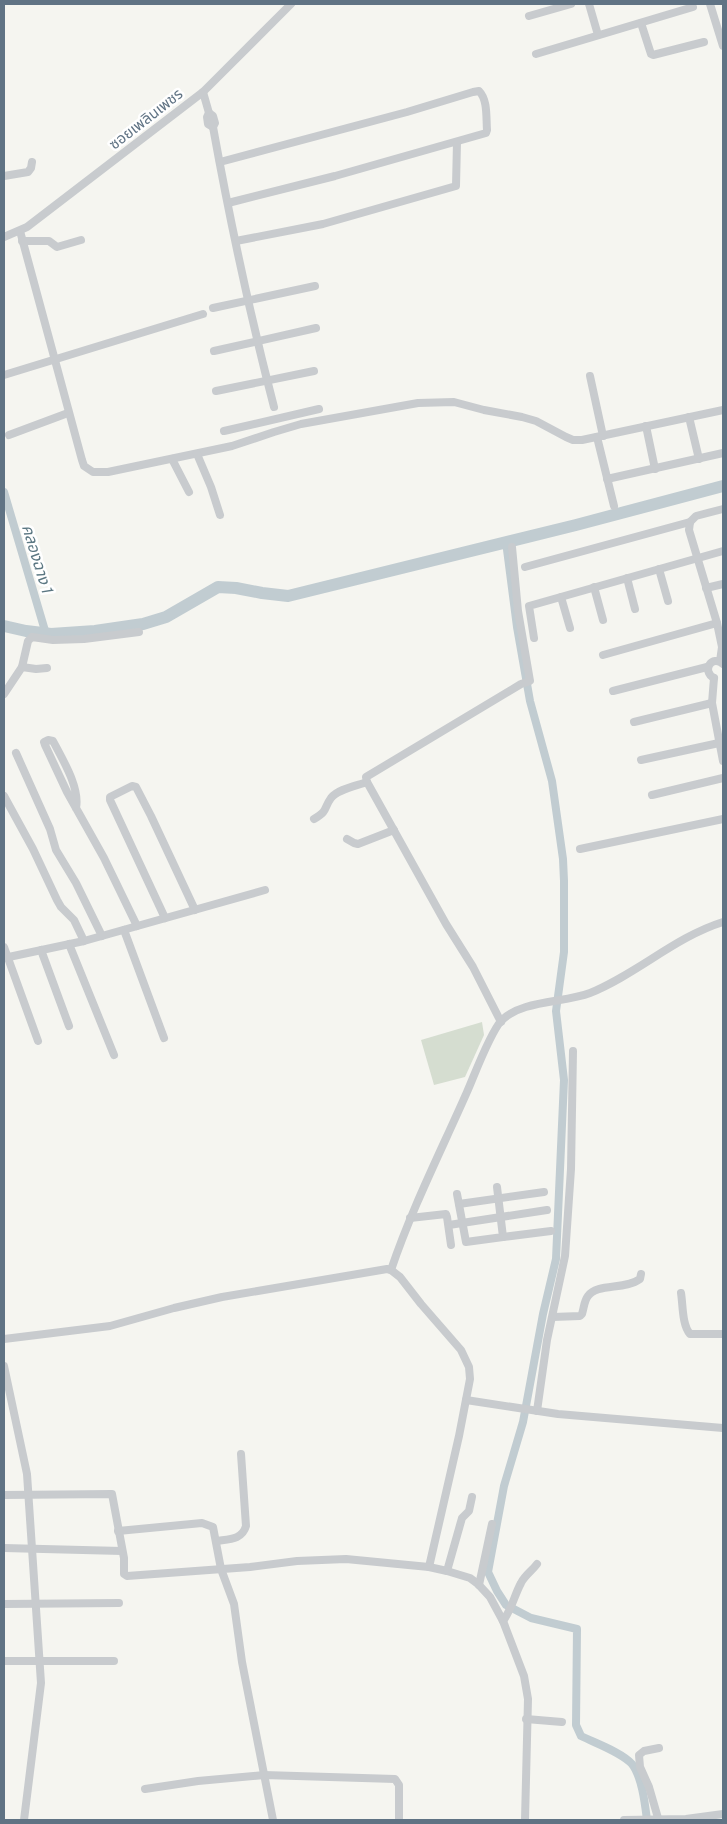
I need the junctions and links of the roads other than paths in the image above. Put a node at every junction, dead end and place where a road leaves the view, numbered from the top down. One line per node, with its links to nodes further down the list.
1 (291, 4): 12 (street, ซอยเพลินเพชร)
2 (570, 4): 6 (street)
3 (589, 4): 8 (street)
4 (710, 4): 10 (street)
5 (693, 7): 7 (street)
6 (529, 16)
7 (641, 23): 8 (street); 9 (street)
8 (598, 36): 11 (street)
9 (704, 42)
10 (723, 46)
11 (536, 54)
12 (203, 92): 15 (street); 18 (street, ซอยเพลินเพชร)
13 (457, 142): 15 (street); 17 (street); 22 (street)
14 (32, 162): 16 (street)
15 (220, 162): 17 (street)
16 (4, 176)
17 (228, 203): 22 (street)
18 (20, 232): 19 (street, ซอยเพลินเพชร); 21 (street)
19 (4, 237)
20 (81, 240): 21 (street)
21 (22, 241): 30 (street)
22 (236, 241): 24 (street)
23 (315, 286): 24 (street)
24 (248, 300): 25 (street); 28 (street)
25 (213, 308)
26 (203, 314): 30 (street)
27 (316, 328): 28 (street)
28 (257, 340): 29 (street); 34 (street)
29 (214, 351)
30 (53, 360): 32 (street); 39 (street)
31 (314, 371): 34 (street)
32 (4, 375)
33 (590, 376): 46 (street)
34 (267, 380): 35 (street); 36 (street)
35 (216, 391)
36 (274, 408)
37 (320, 409): 41 (street)
38 (723, 410): 40 (street)
39 (68, 413): 45 (street); 49 (street)
40 (689, 417): 42 (street); 50 (street)
41 (277, 418): 43 (street); 44 (street)
42 (646, 426): 46 (street); 51 (street)
43 (280, 430): 46 (street); 48 (street)
44 (224, 431)
45 (9, 435)
46 (600, 436): 52 (street)
47 (723, 453): 50 (street)
48 (197, 454): 49 (street); 56 (street)
49 (172, 459): 53 (street)
50 (699, 459): 51 (street)
51 (655, 469): 52 (street)
52 (607, 480): 54 (street)
53 (189, 492)
54 (614, 506)
55 (723, 510): 57 (street)
56 (220, 515)
57 (690, 522): 60 (street); 61 (street)
58 (512, 547): 92 (street)
59 (723, 551): 60 (street)
60 (696, 559): 62 (street); 66 (street)
61 (525, 567)
62 (659, 569): 63 (street); 68 (street)
63 (627, 578): 65 (street); 69 (street)
64 (723, 584): 66 (street)
65 (594, 588): 67 (street); 70 (street)
66 (706, 588): 71 (street)
67 (561, 597): 72 (street); 74 (street)
68 (668, 601)
69 (635, 610)
70 (603, 620)
71 (717, 623): 75 (street); 76 (street)
72 (570, 628)
73 (139, 632): 78 (street)
74 (534, 638)
75 (722, 638): 77 (street)
76 (603, 655)
77 (722, 663): 79 (street)
78 (22, 666): 80 (street); 84 (street)
79 (708, 666): 82 (street); 83 (street)
80 (46, 668)
81 (723, 675): 82 (street)
82 (714, 678): 85 (street)
83 (613, 691)
84 (4, 694)
85 (712, 703): 86 (street); 87 (street)
86 (634, 722)
87 (719, 743): 89 (street); 90 (street)
88 (16, 753): 107 (street)
89 (641, 760)
90 (723, 761)
91 (723, 778): 93 (street)
92 (367, 782): 97 (street); 98 (street)
93 (652, 795)
94 (4, 796): 108 (street)
95 (76, 808): 95 (street); 105 (street)
96 (723, 819): 100 (street)
97 (314, 820)
98 (394, 830): 99 (street); 113 (street)
99 (347, 839)
100 (580, 849)
101 (265, 890): 102 (street)
102 (195, 910): 103 (street); 103 (street)
103 (165, 918): 105 (street)
104 (723, 922): 113 (street)
105 (137, 926): 106 (street)
106 (124, 930): 107 (street); 115 (street)
107 (102, 936): 108 (street)
108 (84, 941): 109 (street)
109 (69, 944): 111 (street); 118 (street)
110 (4, 947): 112 (street)
111 (41, 950): 112 (street); 114 (street)
112 (6, 957): 116 (street)
113 (501, 1022): 125 (street)
114 (69, 1026)
115 (164, 1038)
116 (38, 1041)
117 (573, 1051): 135 (street)
118 (114, 1055)
119 (497, 1187): 122 (street)
120 (544, 1192): 122 (street)
121 (457, 1194): 123 (street)
122 (498, 1199): 123 (street); 126 (street)
123 (459, 1204): 127 (street)
124 (547, 1210): 126 (street)
125 (410, 1218): 128 (street); 132 (street)
126 (500, 1218): 127 (street); 130 (street)
127 (462, 1224): 128 (street); 130 (street)
128 (449, 1225): 131 (street)
129 (551, 1231): 130 (street)
130 (503, 1237)
131 (451, 1245)
132 (391, 1270): 137 (street); 139 (street)
133 (641, 1274): 135 (street)
134 (681, 1293): 136 (street)
135 (553, 1317): 140 (street)
136 (723, 1334)
137 (4, 1339)
138 (4, 1366): 143 (street)
139 (466, 1400): 140 (street); 153 (street)
140 (535, 1411): 141 (street)
141 (723, 1428)
142 (241, 1454): 148 (street)
143 (29, 1494): 144 (street); 147 (street); 150 (street)
144 (4, 1495)
145 (472, 1497): 155 (street)
146 (492, 1524): 156 (street)
147 (118, 1531): 148 (street); 151 (street)
148 (216, 1541): 154 (street)
149 (4, 1548): 150 (street)
150 (32, 1549): 151 (street); 159 (street)
151 (122, 1551): 154 (street)
152 (537, 1564): 160 (street)
153 (429, 1567): 154 (street); 155 (street)
154 (221, 1569): 167 (street)
155 (447, 1570): 156 (street)
156 (479, 1585): 160 (street)
157 (119, 1603): 159 (street)
158 (4, 1604): 159 (street)
159 (36, 1604): 162 (street)
160 (503, 1621): 164 (street)
161 (4, 1661): 162 (street)
162 (40, 1661): 163 (street); 172 (street)
163 (114, 1661)
164 (526, 1719): 165 (street); 175 (street)
165 (562, 1722)
166 (659, 1748): 171 (street)
167 (264, 1775): 168 (street); 173 (street); 174 (street)
168 (146, 1790)
169 (723, 1814): 171 (street)
170 (642, 1819): 171 (street); 176 (street)
171 (656, 1819)
172 (24, 1820)
173 (273, 1820)
174 (399, 1820)
175 (525, 1820)
176 (624, 1820)

